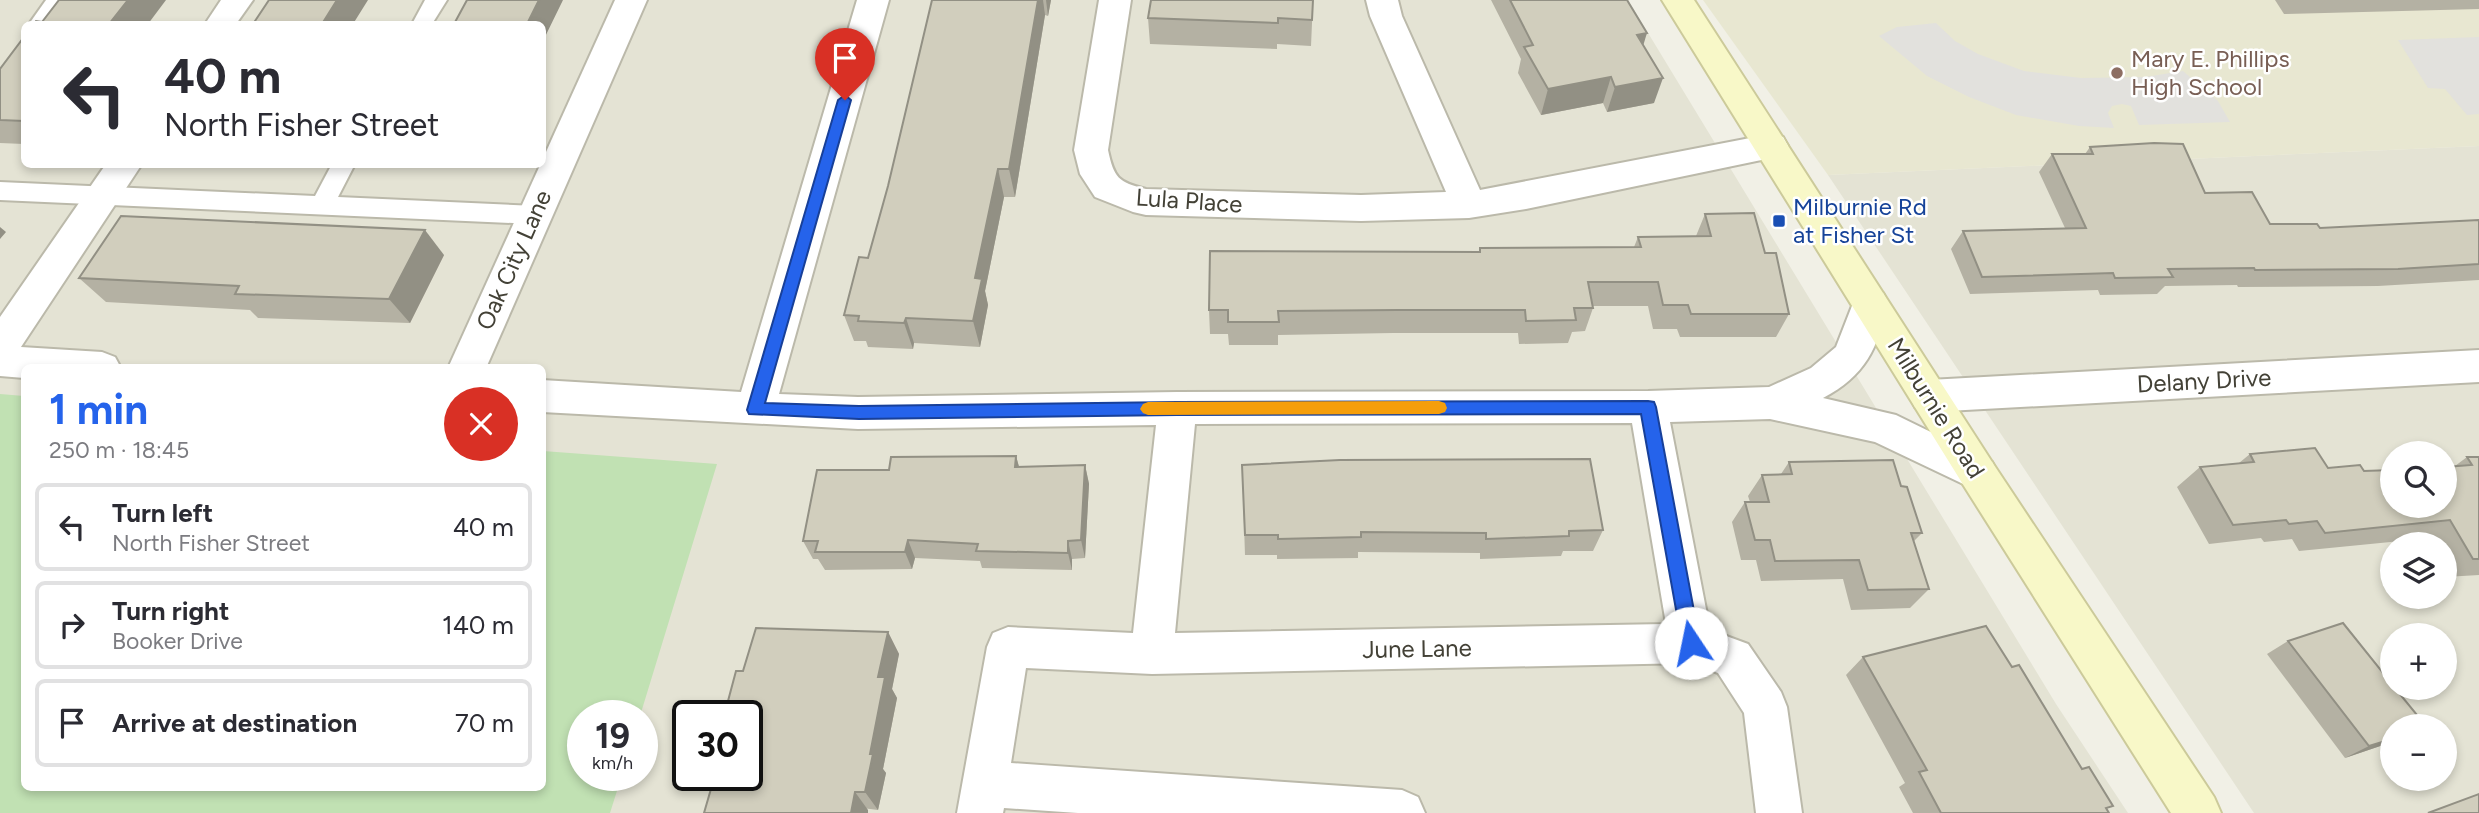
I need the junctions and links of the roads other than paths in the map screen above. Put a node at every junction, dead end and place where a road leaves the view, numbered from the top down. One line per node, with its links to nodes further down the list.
1 (58, 0): 9 (lane)
2 (237, 0): 10 (street)
3 (436, 0): 11 (lane)
4 (631, 0): 19 (street, Oak City Lane)
5 (873, 0): 31 (street)
6 (1115, 0): 17 (street, Lula Place)
7 (1382, 0): 17 (street)
8 (1678, 0): 12 (street, Milburnie Road)
9 (41, 21)
10 (222, 21)
11 (424, 21)
12 (1771, 146): 17 (street, Lula Place); 20 (street, Milburnie Road)
13 (122, 168): 16 (street)
14 (342, 168): 18 (lane)
15 (0, 191): 16 (lane)
16 (103, 196): 18 (lane); 21 (street)
17 (1469, 205)
18 (321, 206): 19 (lane)
19 (534, 215): 24 (street, Oak City Lane)
20 (1870, 303): 27 (street, Milburnie Road); 28 (street)
21 (0, 347)
22 (0, 361): 23 (street)
23 (37, 364)
24 (469, 364)
25 (2479, 366): 27 (street, Delany Drive)
26 (546, 396): 31 (street)
27 (1929, 396): 32 (street, Milburnie Road)
28 (1770, 403): 29 (street); 32 (street)
29 (1648, 407): 30 (street); 33 (street)
30 (1177, 408): 31 (street); 34 (street)
31 (755, 410)
32 (1978, 474): 38 (street, Milburnie Road)
33 (1691, 643): 34 (street, June Lane); 37 (street)
34 (1152, 654): 35 (street, June Lane)
35 (982, 798): 36 (street)
36 (1402, 813)
37 (1779, 813)
38 (2198, 813)

